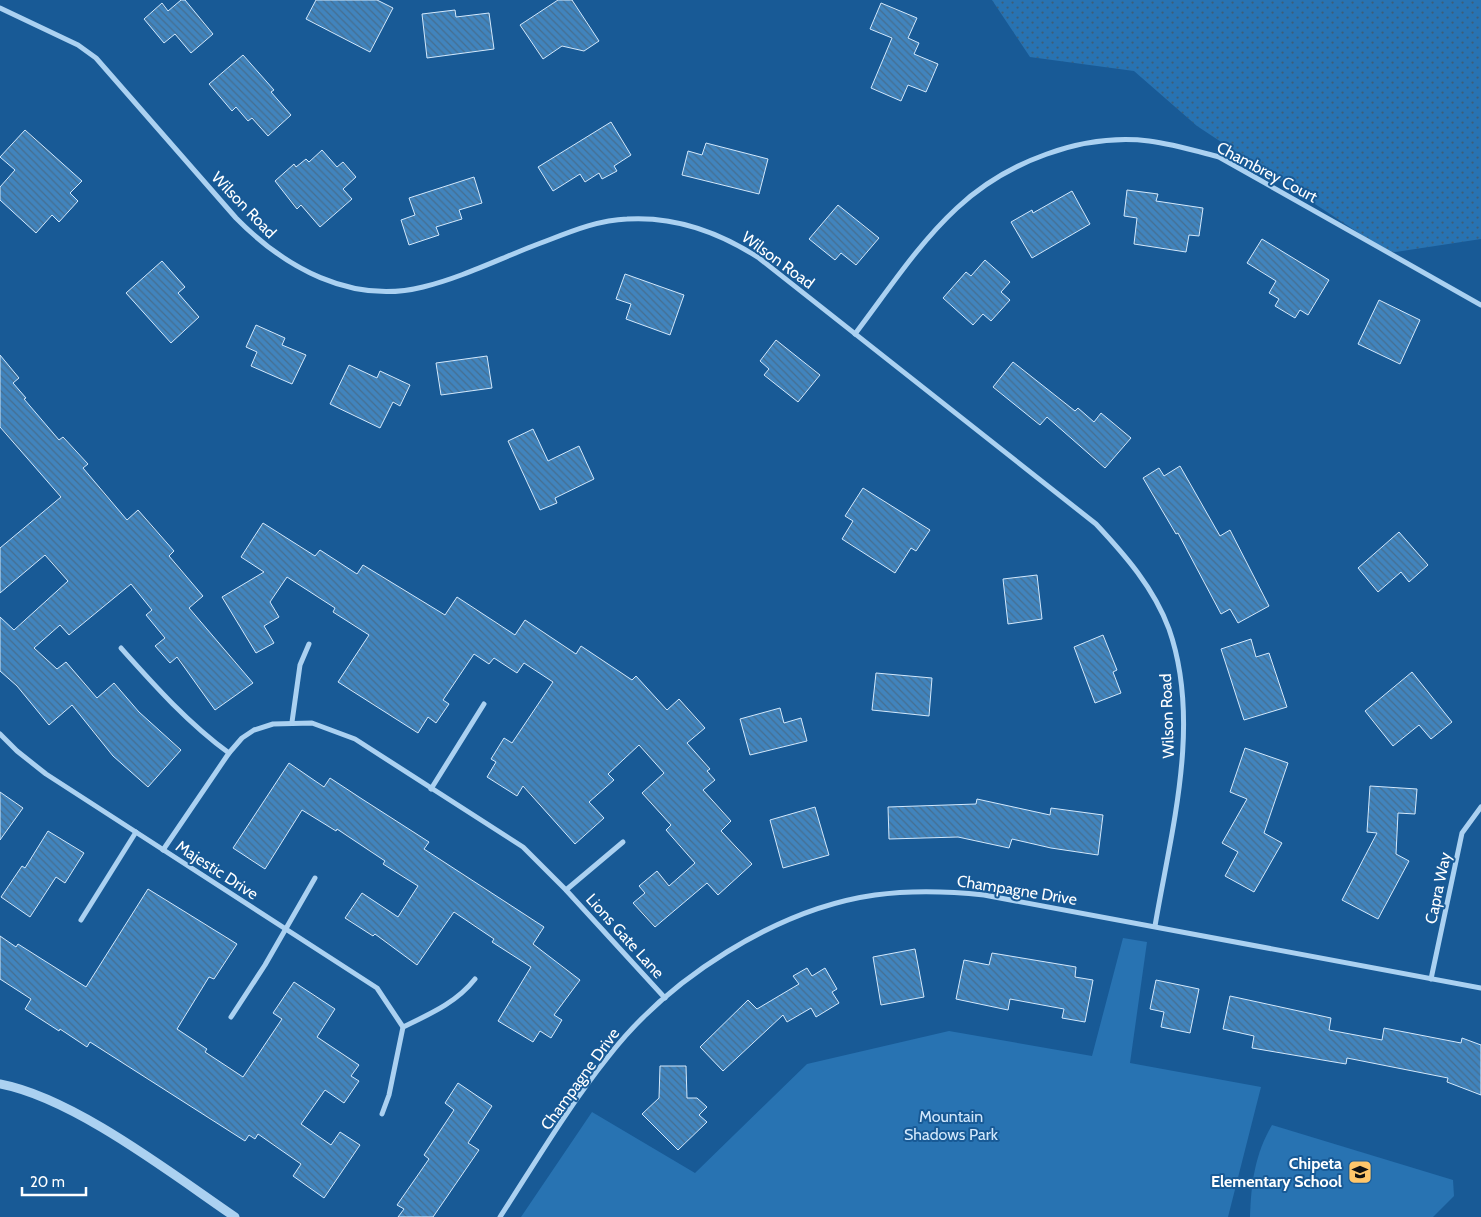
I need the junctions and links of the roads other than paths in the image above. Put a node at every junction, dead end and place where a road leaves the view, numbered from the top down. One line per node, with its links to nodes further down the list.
1 (0, 8): 3 (street, Wilson Road)
2 (1481, 306): 3 (street, Chambrey Court)
3 (855, 334): 18 (street, Wilson Road)
4 (309, 644): 7 (street)
5 (121, 648): 9 (street)
6 (484, 704): 10 (street)
7 (292, 722): 9 (street, Lions Gate Lane); 10 (street, Lions Gate Lane)
8 (0, 734): 12 (street, Majestic Drive)
9 (229, 753): 14 (street, Lions Gate Lane)
10 (431, 789): 16 (street, Lions Gate Lane)
11 (1481, 808): 20 (street, Capra Way)
12 (136, 832): 14 (street, Majestic Drive); 17 (street)
13 (623, 842): 16 (street, Lions Gate Lane)
14 (163, 850): 19 (street, Majestic Drive)
15 (315, 878): 19 (street)
16 (566, 890): 23 (street, Lions Gate Lane)
17 (81, 920)
18 (1155, 926): 20 (street, Champagne Drive); 23 (street, Champagne Drive)
19 (285, 928): 24 (street); 25 (street, Majestic Drive)
20 (1431, 978): 22 (street, Champagne Drive)
21 (475, 979): 25 (street)
22 (1481, 988)
23 (665, 998): 29 (street, Champagne Drive)
24 (231, 1017)
25 (403, 1027): 27 (street)
26 (0, 1084): 28 (street)
27 (382, 1114)
28 (234, 1217)
29 (500, 1217)

